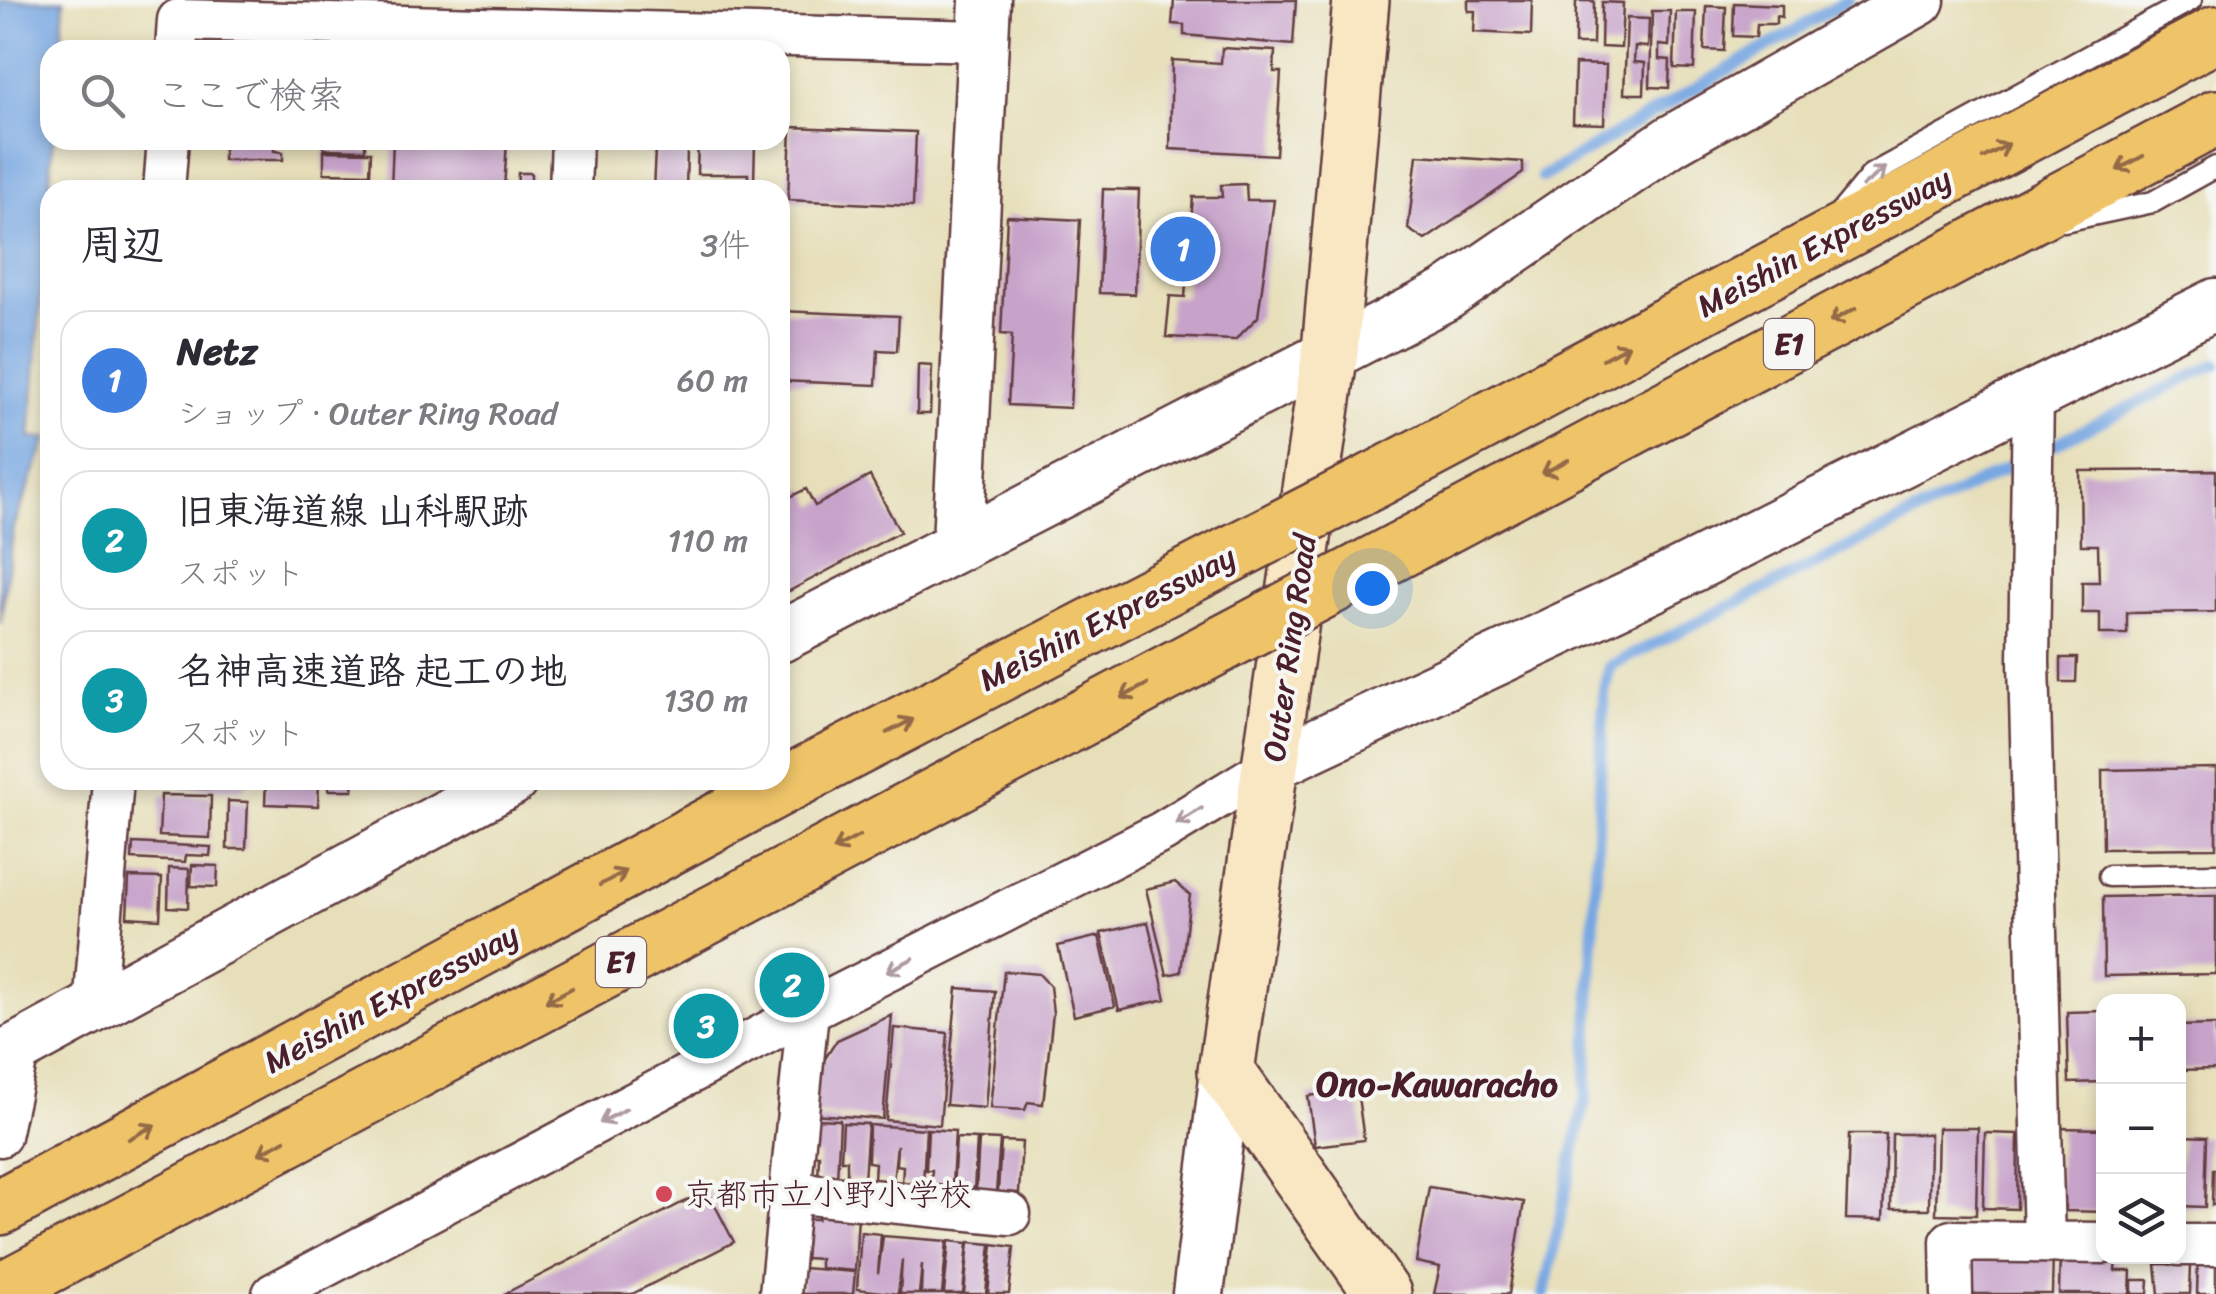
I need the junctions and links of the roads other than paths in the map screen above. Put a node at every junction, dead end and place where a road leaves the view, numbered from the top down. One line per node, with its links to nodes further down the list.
1 (1362, 0): 17 (main road, Outer Ring Road)
2 (1919, 0): 17 (street)
3 (2191, 0): 15 (lane, one-way to 3)
4 (984, 21): 7 (street); 19 (street)
5 (2216, 34): 15 (highway, Meishin Expressway / E1, one-way to 5)
6 (177, 40): 7 (street)
7 (575, 40)
8 (2216, 118): 14 (highway, E1, one-way to 14)
9 (167, 150): 12 (street)
10 (572, 150): 13 (street)
11 (2216, 167): 14 (lane)
12 (165, 180)
13 (570, 180)
14 (1989, 238): 40 (highway, E1, one-way to 40, bridge)
15 (1810, 249): 22 (highway, Meishin Expressway / E1, one-way to 15, bridge)
16 (2213, 311): 18 (street)
17 (1330, 351): 19 (street); 21 (main road, Outer Ring Road)
18 (2033, 396): 21 (street); 36 (street)
19 (958, 542): 20 (street)
20 (790, 632)
21 (1272, 765): 29 (street, one-way to 29); 31 (main road, Outer Ring Road)
22 (790, 782)
23 (112, 790): 28 (street)
24 (494, 790): 28 (street)
25 (775, 790): 34 (highway, Meishin Expressway / E1, one-way to 25, bridge)
26 (2216, 874): 27 (lane)
27 (2109, 876)
28 (94, 1008): 30 (street)
29 (808, 1011): 33 (street); 41 (street, one-way to 41)
30 (10, 1053): 32 (street)
31 (1226, 1071): 43 (street, Outer Ring Road); 44 (main road)
32 (0, 1136)
33 (790, 1192): 35 (street); 42 (street)
34 (0, 1207)
35 (1010, 1214)
36 (2044, 1242): 37 (street); 45 (street)
37 (2096, 1243)
38 (2186, 1244): 39 (street)
39 (2216, 1245)
40 (11, 1285)
41 (273, 1294)
42 (780, 1294)
43 (1198, 1294)
44 (1383, 1294)
45 (1952, 1294)

